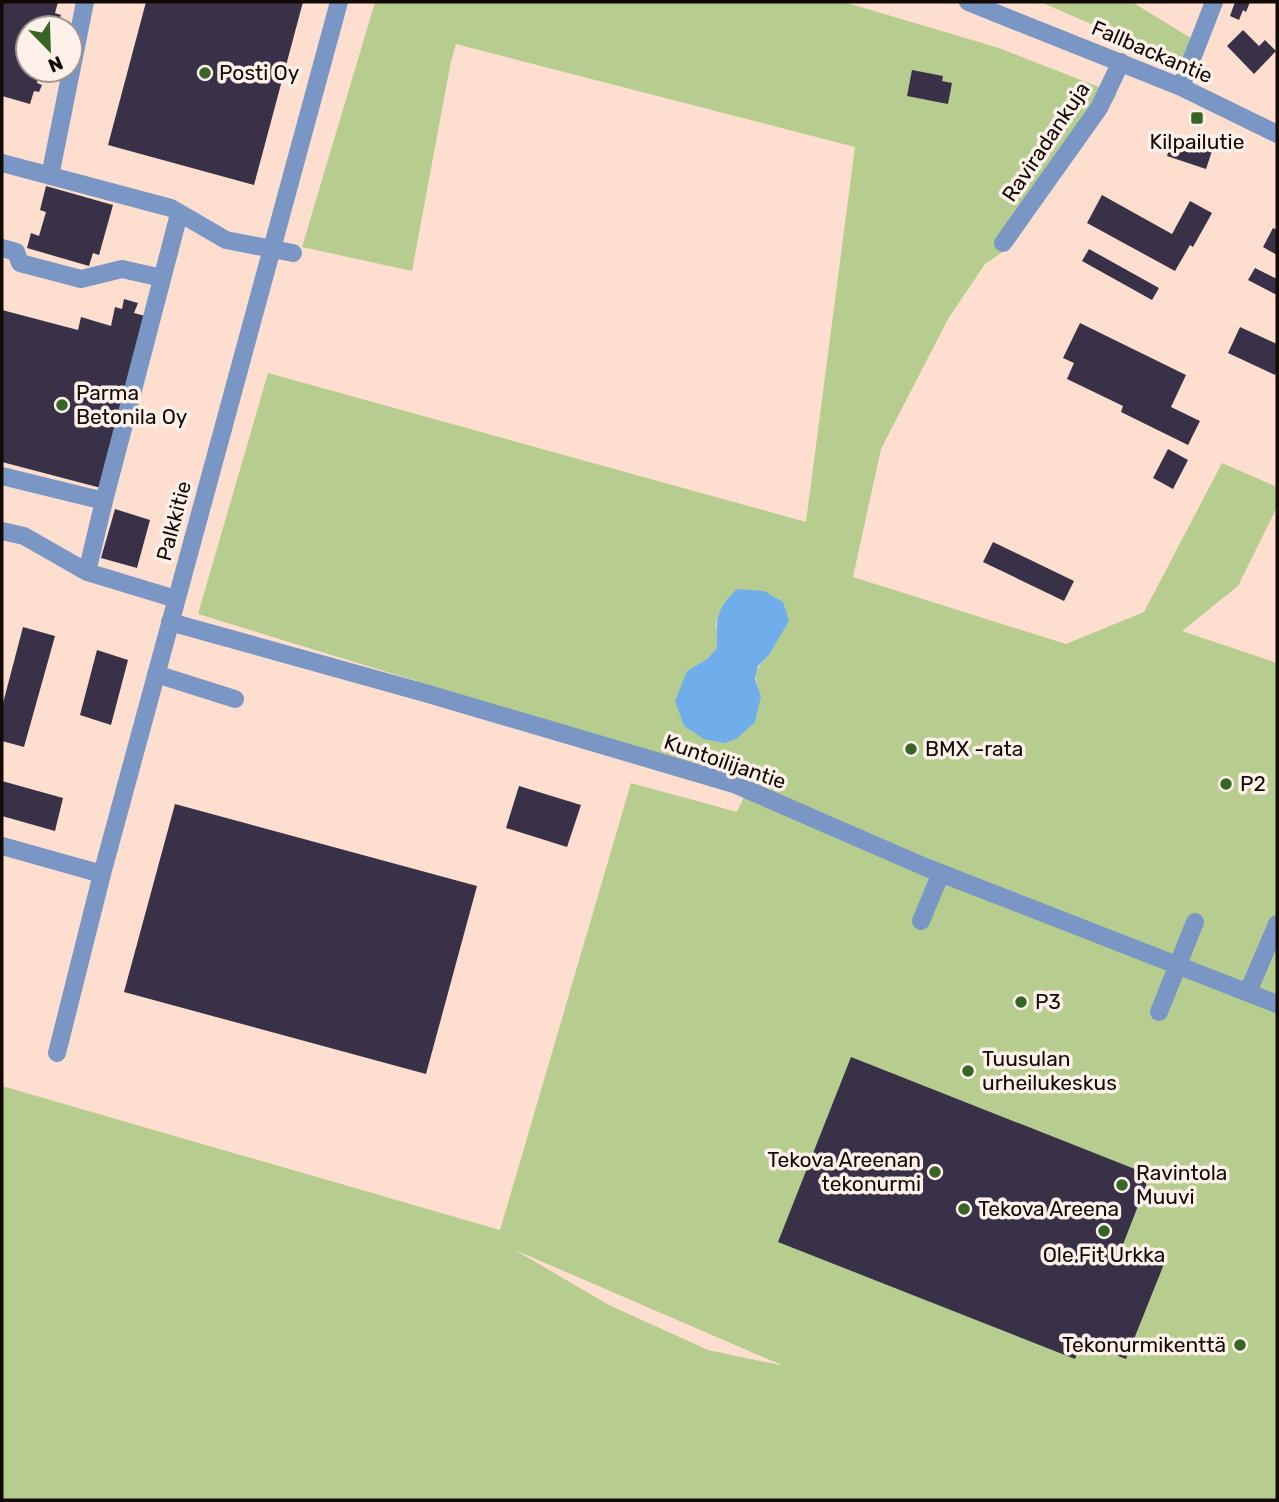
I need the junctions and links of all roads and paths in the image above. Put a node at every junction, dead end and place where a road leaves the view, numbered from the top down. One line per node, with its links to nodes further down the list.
1 (85, 2): 9 (street)
2 (339, 2): 12 (street, Palkkitie)
3 (968, 2): 5 (street, Fallbackantie)
4 (1214, 2): 6 (street)
5 (1121, 62): 6 (street, Fallbackantie); 11 (street, Raviradankuja)
6 (1181, 87): 7 (street, Fallbackantie)
7 (1277, 134)
8 (2, 163): 9 (street)
9 (50, 176): 10 (street)
10 (179, 214): 12 (street); 15 (street)
11 (1003, 243)
12 (271, 247): 14 (street); 20 (street, Palkkitie)
13 (2, 248): 15 (street)
14 (293, 253)
15 (162, 278): 17 (street)
16 (2, 476): 17 (street)
17 (104, 501): 19 (street)
18 (2, 531): 19 (street)
19 (87, 572): 20 (street)
20 (176, 599): 21 (street, Palkkitie)
21 (170, 622): 22 (street, Palkkitie); 25 (street, Kuntoilijantie)
22 (156, 674): 23 (street); 26 (street, Palkkitie)
23 (235, 699)
24 (2, 846): 26 (street)
25 (941, 873): 27 (street); 30 (street, Kuntoilijantie)
26 (102, 874): 34 (street, Palkkitie)
27 (921, 921)
28 (1195, 922): 30 (street)
29 (1277, 924): 31 (street)
30 (1177, 964): 31 (street, Kuntoilijantie); 33 (street)
31 (1248, 992): 32 (street, Kuntoilijantie)
32 (1277, 1004)
33 (1159, 1012)
34 (57, 1053)

